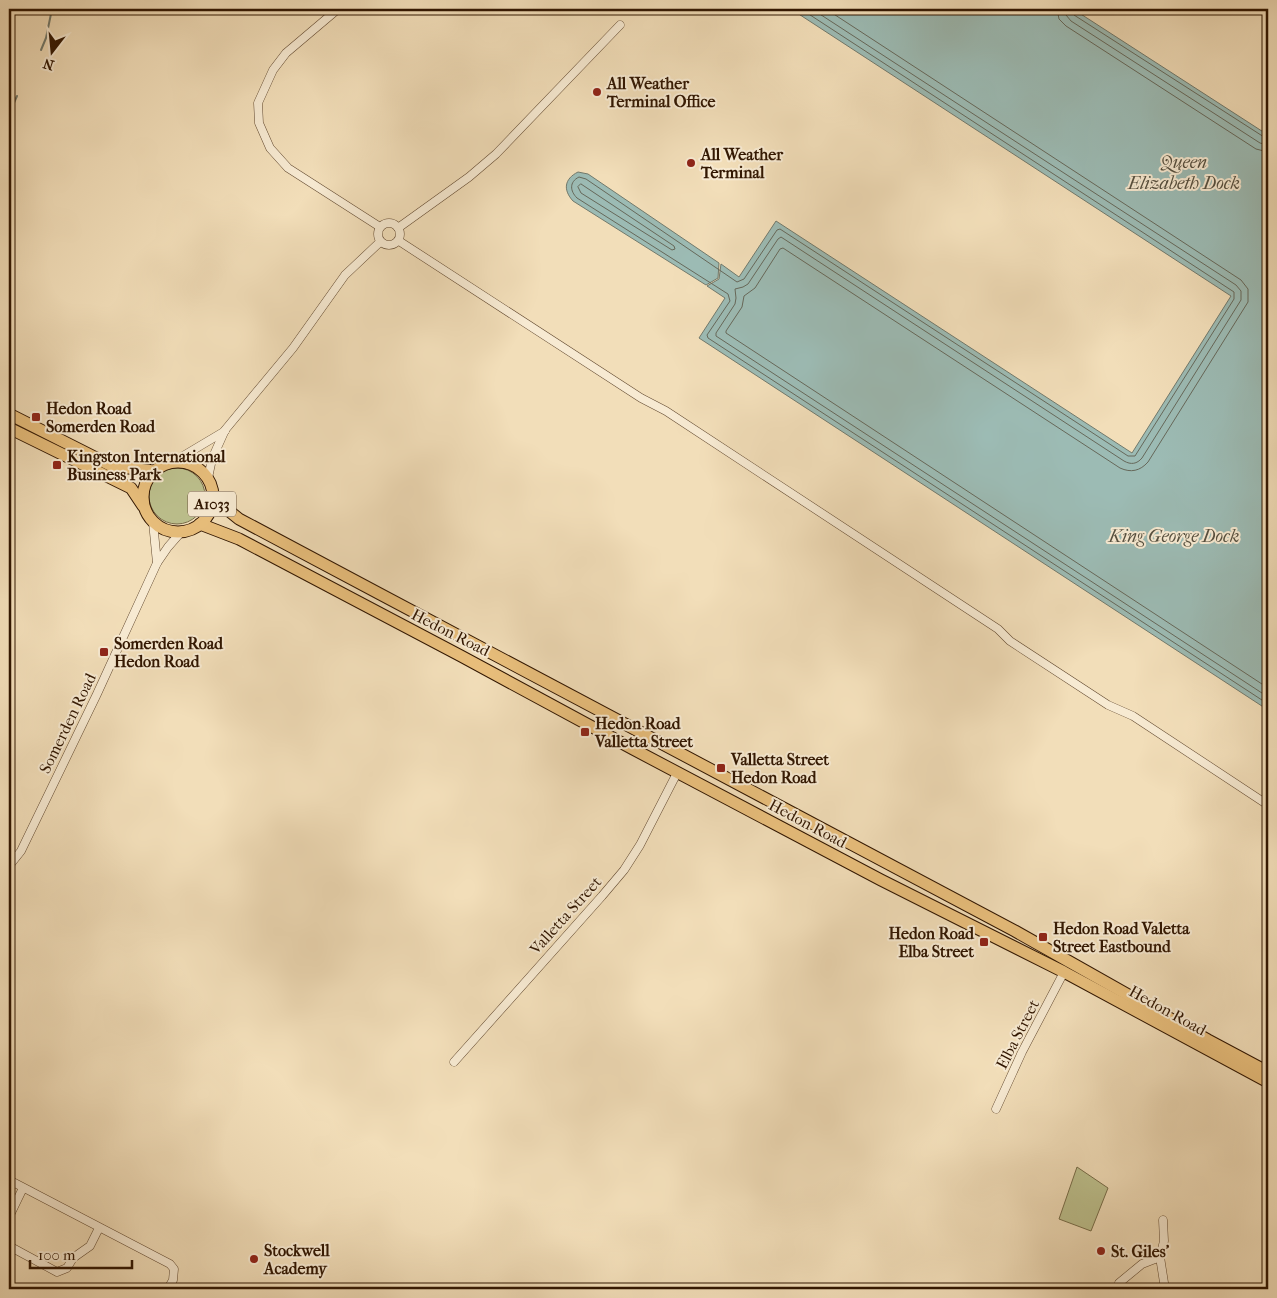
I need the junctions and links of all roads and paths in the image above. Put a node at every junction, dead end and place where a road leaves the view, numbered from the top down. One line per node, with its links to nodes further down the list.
1 (338, 9): 3 (street)
2 (620, 25): 4 (street)
3 (380, 227): 4 (street); 6 (street)
4 (398, 228): 5 (street)
5 (398, 240): 6 (street); 20 (street)
6 (380, 242): 9 (street)
7 (9, 414): 11 (highway)
8 (9, 428): 14 (highway)
9 (225, 430): 10 (street); 12 (street)
10 (173, 462): 11 (highway); 12 (highway, A1033)
11 (154, 471): 14 (highway)
12 (208, 478): 13 (highway, A1033)
13 (213, 498): 16 (highway, A1033); 24 (highway, Hedon Road / A1033)
14 (145, 510): 15 (highway)
15 (154, 522): 17 (highway, A1033); 18 (street, Somerden Road)
16 (200, 524): 17 (highway, A1033); 19 (highway, Hedon Road / A1033)
17 (182, 532): 18 (street, Somerden Road)
18 (157, 563): 21 (street, Somerden Road)
19 (677, 773): 22 (highway, Hedon Road / A1033); 23 (street, Valletta Street)
20 (1268, 805)
21 (9, 866)
22 (1064, 972): 25 (highway, Hedon Road / A1033); 26 (street, Elba Street)
23 (454, 1062)
24 (1268, 1072)
25 (1268, 1082)
26 (996, 1109)
27 (9, 1180): 28 (street)
28 (23, 1188): 29 (street); 31 (street)
29 (9, 1217)
30 (1163, 1220): 33 (street)
31 (99, 1228): 32 (street); 35 (street)
32 (9, 1246)
33 (1160, 1257): 34 (street); 36 (street)
34 (1119, 1283)
35 (168, 1289)
36 (1165, 1289)

